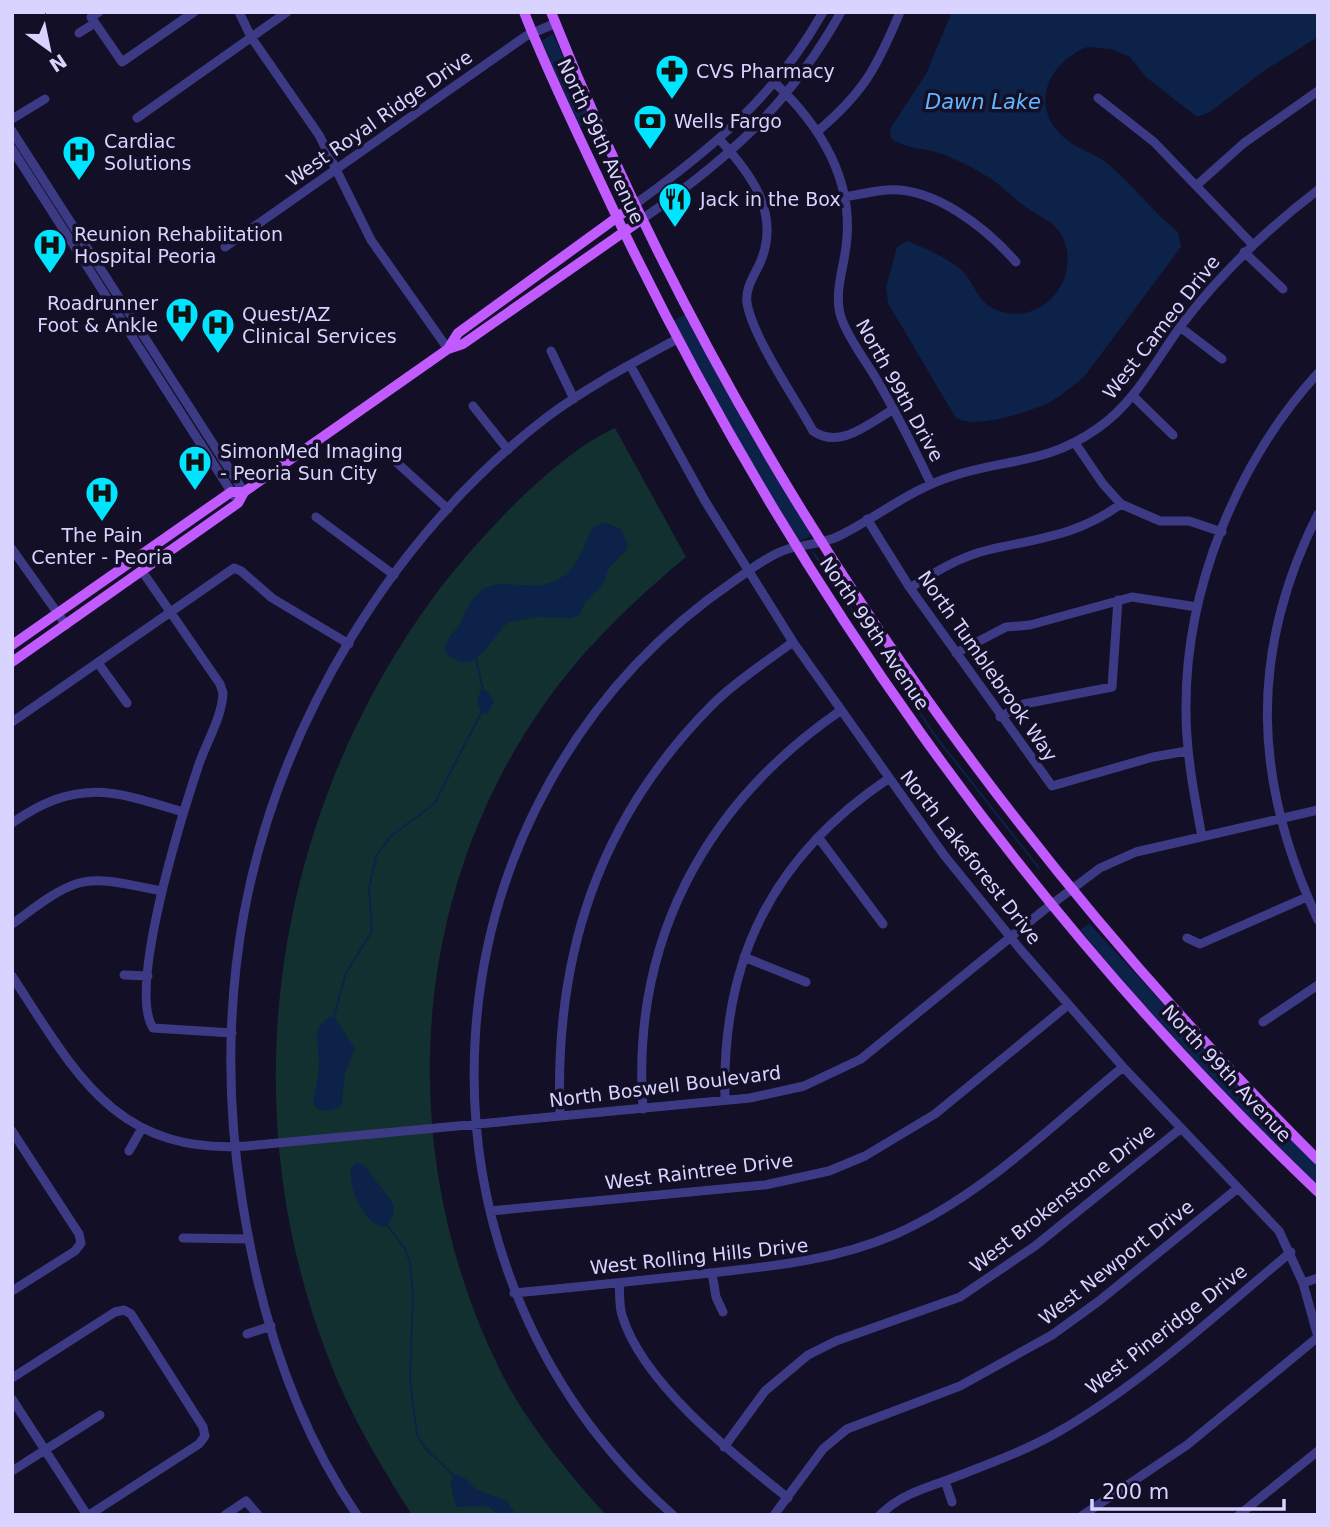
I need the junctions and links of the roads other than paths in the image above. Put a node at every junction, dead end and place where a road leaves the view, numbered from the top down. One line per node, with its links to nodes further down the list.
1 (194, 12): 8 (street)
2 (239, 12): 12 (street)
3 (287, 12): 12 (street)
4 (524, 12): 11 (main road, North 99th Avenue)
5 (822, 12): 13 (street)
6 (841, 12): 15 (street)
7 (900, 12): 21 (street)
8 (95, 18): 10 (street)
9 (553, 18): 11 (street, West Royal Ridge Drive); 30 (main road, North 99th Avenue)
10 (79, 33)
11 (532, 33): 26 (street, West Royal Ridge Drive); 30 (main road, North 99th Avenue)
12 (251, 37): 18 (street); 26 (street)
13 (775, 83): 15 (street, North 99th Drive); 22 (street)
14 (1318, 91): 27 (street)
15 (787, 94): 21 (street, North 99th Drive); 24 (street)
16 (1098, 97): 27 (street)
17 (45, 99): 19 (street)
18 (137, 118)
19 (12, 120)
20 (12, 131): 25 (street)
21 (818, 131): 29 (street, North 99th Drive)
22 (720, 140): 24 (street); 30 (street)
23 (12, 149): 25 (street)
24 (731, 153): 31 (street); 47 (street)
25 (31, 169): 51 (street)
26 (336, 170): 33 (street, West Royal Ridge Drive); 39 (street)
27 (1197, 185): 32 (street)
28 (1318, 190): 32 (street, West Cameo Drive)
29 (844, 197): 35 (street); 47 (street, North 99th Drive)
30 (625, 211): 31 (main road, North 99th Avenue); 31 (main road, North 99th Avenue); 39 (main road)
31 (632, 226): 38 (main road, North 99th Avenue); 39 (main road); 64 (main road, North 99th Avenue)
32 (1252, 244): 34 (street, West Cameo Drive)
33 (225, 247)
34 (1244, 252): 36 (street); 37 (street, West Cameo Drive)
35 (1016, 261)
36 (1283, 289)
37 (1180, 327): 41 (street); 44 (street, West Cameo Drive)
38 (677, 339): 42 (street); 65 (main road, North 99th Avenue)
39 (448, 349): 55 (main road)
40 (551, 351): 45 (street)
41 (1222, 359)
42 (630, 365): 45 (street); 68 (street, North Lakeforest Drive)
43 (1318, 373): 62 (street)
44 (1132, 396): 48 (street); 49 (street, West Cameo Drive)
45 (574, 398): 50 (street)
46 (473, 406): 50 (street)
47 (894, 409): 53 (street, North 99th Drive)
48 (1173, 435)
49 (1075, 443): 53 (street, West Cameo Drive); 57 (street)
50 (508, 450): 58 (street)
51 (212, 452): 54 (street); 55 (street)
52 (395, 461): 58 (street)
53 (931, 484): 61 (street, West Cameo Drive)
54 (232, 492): 55 (main road); 56 (street); 63 (main road)
55 (244, 492): 56 (main road)
56 (239, 503): 67 (main road)
57 (1121, 504): 62 (street); 70 (street)
58 (448, 509): 69 (street)
59 (1318, 514): 90 (street)
60 (316, 517): 69 (street)
61 (867, 519): 64 (street, West Cameo Drive); 70 (street, North Tumblebrook Way)
62 (1222, 532): 72 (street)
63 (174, 533): 67 (main road); 74 (main road)
64 (822, 541): 65 (street, West Cameo Drive); 94 (main road, North 99th Avenue)
65 (796, 547): 68 (street, West Cameo Drive); 97 (main road, North 99th Avenue)
66 (12, 549): 74 (street)
67 (142, 571): 73 (street); 75 (main road)
68 (748, 572): 76 (street, North Lakeforest Drive); 116 (street, West Cameo Drive)
69 (394, 575): 77 (street)
70 (910, 587): 79 (street, North Tumblebrook Way)
71 (1118, 600): 72 (street); 79 (street); 84 (street)
72 (1197, 607): 86 (street)
73 (171, 612): 77 (street); 81 (street); 89 (street)
74 (57, 613): 75 (street); 78 (main road)
75 (66, 625): 80 (main road)
76 (793, 642): 83 (street, North Lakeforest Drive); 115 (street)
77 (349, 644): 111 (street)
78 (12, 645)
79 (956, 653): 84 (street, North Tumblebrook Way)
80 (12, 662)
81 (98, 663): 82 (street); 85 (street)
82 (127, 703)
83 (840, 711): 87 (street, North Lakeforest Drive); 114 (street)
84 (1000, 717): 86 (street, North Tumblebrook Way)
85 (12, 722)
86 (1187, 751): 93 (street)
87 (888, 779): 92 (street); 101 (street, North Lakeforest Drive)
88 (1318, 810): 90 (street, North Boswell Boulevard)
89 (183, 812): 91 (street); 95 (street)
90 (1280, 819): 93 (street, North Boswell Boulevard); 96 (street)
91 (12, 824)
92 (818, 837): 100 (street); 103 (street)
93 (1202, 837): 94 (street, North Boswell Boulevard)
94 (1071, 889): 97 (street, North Boswell Boulevard); 122 (main road, North 99th Avenue)
95 (162, 891): 99 (street); 106 (street)
96 (1307, 897): 98 (street); 102 (street)
97 (1052, 904): 101 (street, North Boswell Boulevard); 124 (main road, North 99th Avenue)
98 (1318, 920)
99 (12, 924)
100 (883, 924)
101 (1010, 937): 109 (street, North Lakeforest Drive); 113 (street, North Boswell Boulevard)
102 (1187, 938)
103 (744, 957): 107 (street); 113 (street)
104 (124, 975): 106 (street)
105 (12, 976): 117 (street, North Boswell Boulevard)
106 (148, 976): 111 (street)
107 (806, 982)
108 (1318, 985): 110 (street)
109 (1068, 1005): 112 (street, North Lakeforest Drive); 125 (street, West Raintree Drive)
110 (1263, 1022)
111 (232, 1034): 120 (street)
112 (1123, 1068): 118 (street, North Lakeforest Drive); 129 (street, West Rolling Hills Drive)
113 (725, 1100): 114 (street, North Boswell Boulevard)
114 (643, 1109): 115 (street, North Boswell Boulevard)
115 (560, 1116): 116 (street, North Boswell Boulevard)
116 (476, 1125): 120 (street, North Boswell Boulevard); 125 (street, West Cameo Drive)
117 (142, 1128): 120 (street, North Boswell Boulevard); 121 (street)
118 (1180, 1129): 123 (street, North Lakeforest Drive); 142 (street, West Brokenstone Drive)
119 (12, 1131): 133 (street)
120 (234, 1147): 127 (street)
121 (129, 1151)
122 (1318, 1160)
123 (1238, 1188): 128 (street, North Lakeforest Drive); 147 (street, West Newport Drive)
124 (1318, 1192)
125 (491, 1211): 134 (street, West Cameo Drive)
126 (183, 1238): 127 (street)
127 (248, 1239): 136 (street)
128 (1291, 1252): 132 (street, North Lakeforest Drive); 146 (street, West Pineridge Drive)
129 (712, 1272): 131 (street, West Rolling Hills Drive); 135 (street)
130 (1318, 1279): 132 (street)
131 (619, 1283): 134 (street, West Rolling Hills Drive); 142 (street)
132 (1303, 1283): 138 (street, North Lakeforest Drive)
133 (12, 1291)
134 (514, 1293): 153 (street, West Cameo Drive)
135 (723, 1312)
136 (271, 1326): 137 (street); 152 (street)
137 (247, 1334)
138 (1318, 1337): 156 (street)
139 (12, 1378): 149 (street)
140 (12, 1399): 143 (street)
141 (100, 1415): 143 (street)
142 (724, 1447): 147 (street)
143 (45, 1450): 145 (street); 149 (street)
144 (1317, 1454): 157 (street)
145 (12, 1471)
146 (945, 1481): 148 (street); 155 (street, West Pineridge Drive)
147 (788, 1498): 154 (street, West Newport Drive)
148 (952, 1502)
149 (88, 1515)
150 (225, 1515): 151 (street)
151 (258, 1515)
152 (357, 1515)
153 (673, 1515)
154 (775, 1515)
155 (880, 1515)
156 (1083, 1515)
157 (1239, 1515)

